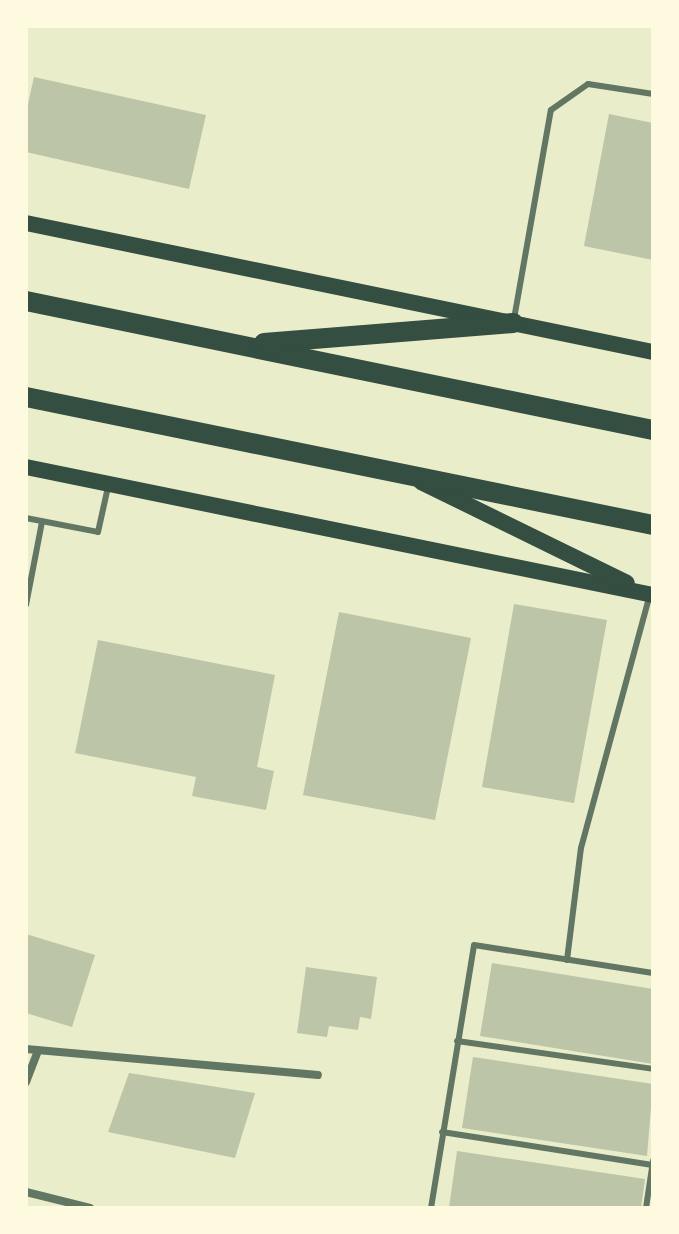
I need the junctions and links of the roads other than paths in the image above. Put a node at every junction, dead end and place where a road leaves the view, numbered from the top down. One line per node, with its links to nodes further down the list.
1 (653, 94): 4 (lane)
2 (26, 223): 4 (main road)
3 (26, 301): 5 (main road)
4 (513, 323): 5 (main road); 6 (main road)
5 (240, 345): 8 (main road)
6 (653, 352)
7 (26, 397): 10 (main road)
8 (653, 430)
9 (26, 467): 11 (main road)
10 (403, 473): 14 (main road); 15 (main road)
11 (109, 484): 13 (lane); 15 (main road)
12 (26, 518): 13 (lane)
13 (42, 522): 16 (lane)
14 (653, 525)
15 (651, 595): 17 (lane)
16 (26, 605)
17 (567, 960): 18 (lane); 19 (lane)
18 (653, 973)
19 (457, 1041): 22 (lane); 25 (lane)
20 (26, 1049): 21 (street)
21 (38, 1050): 23 (street); 24 (street)
22 (653, 1069)
23 (318, 1075)
24 (26, 1082)
25 (442, 1132): 26 (lane); 29 (lane)
26 (653, 1163): 30 (lane)
27 (26, 1192): 28 (street)
28 (90, 1208)
29 (431, 1208)
30 (646, 1208)

